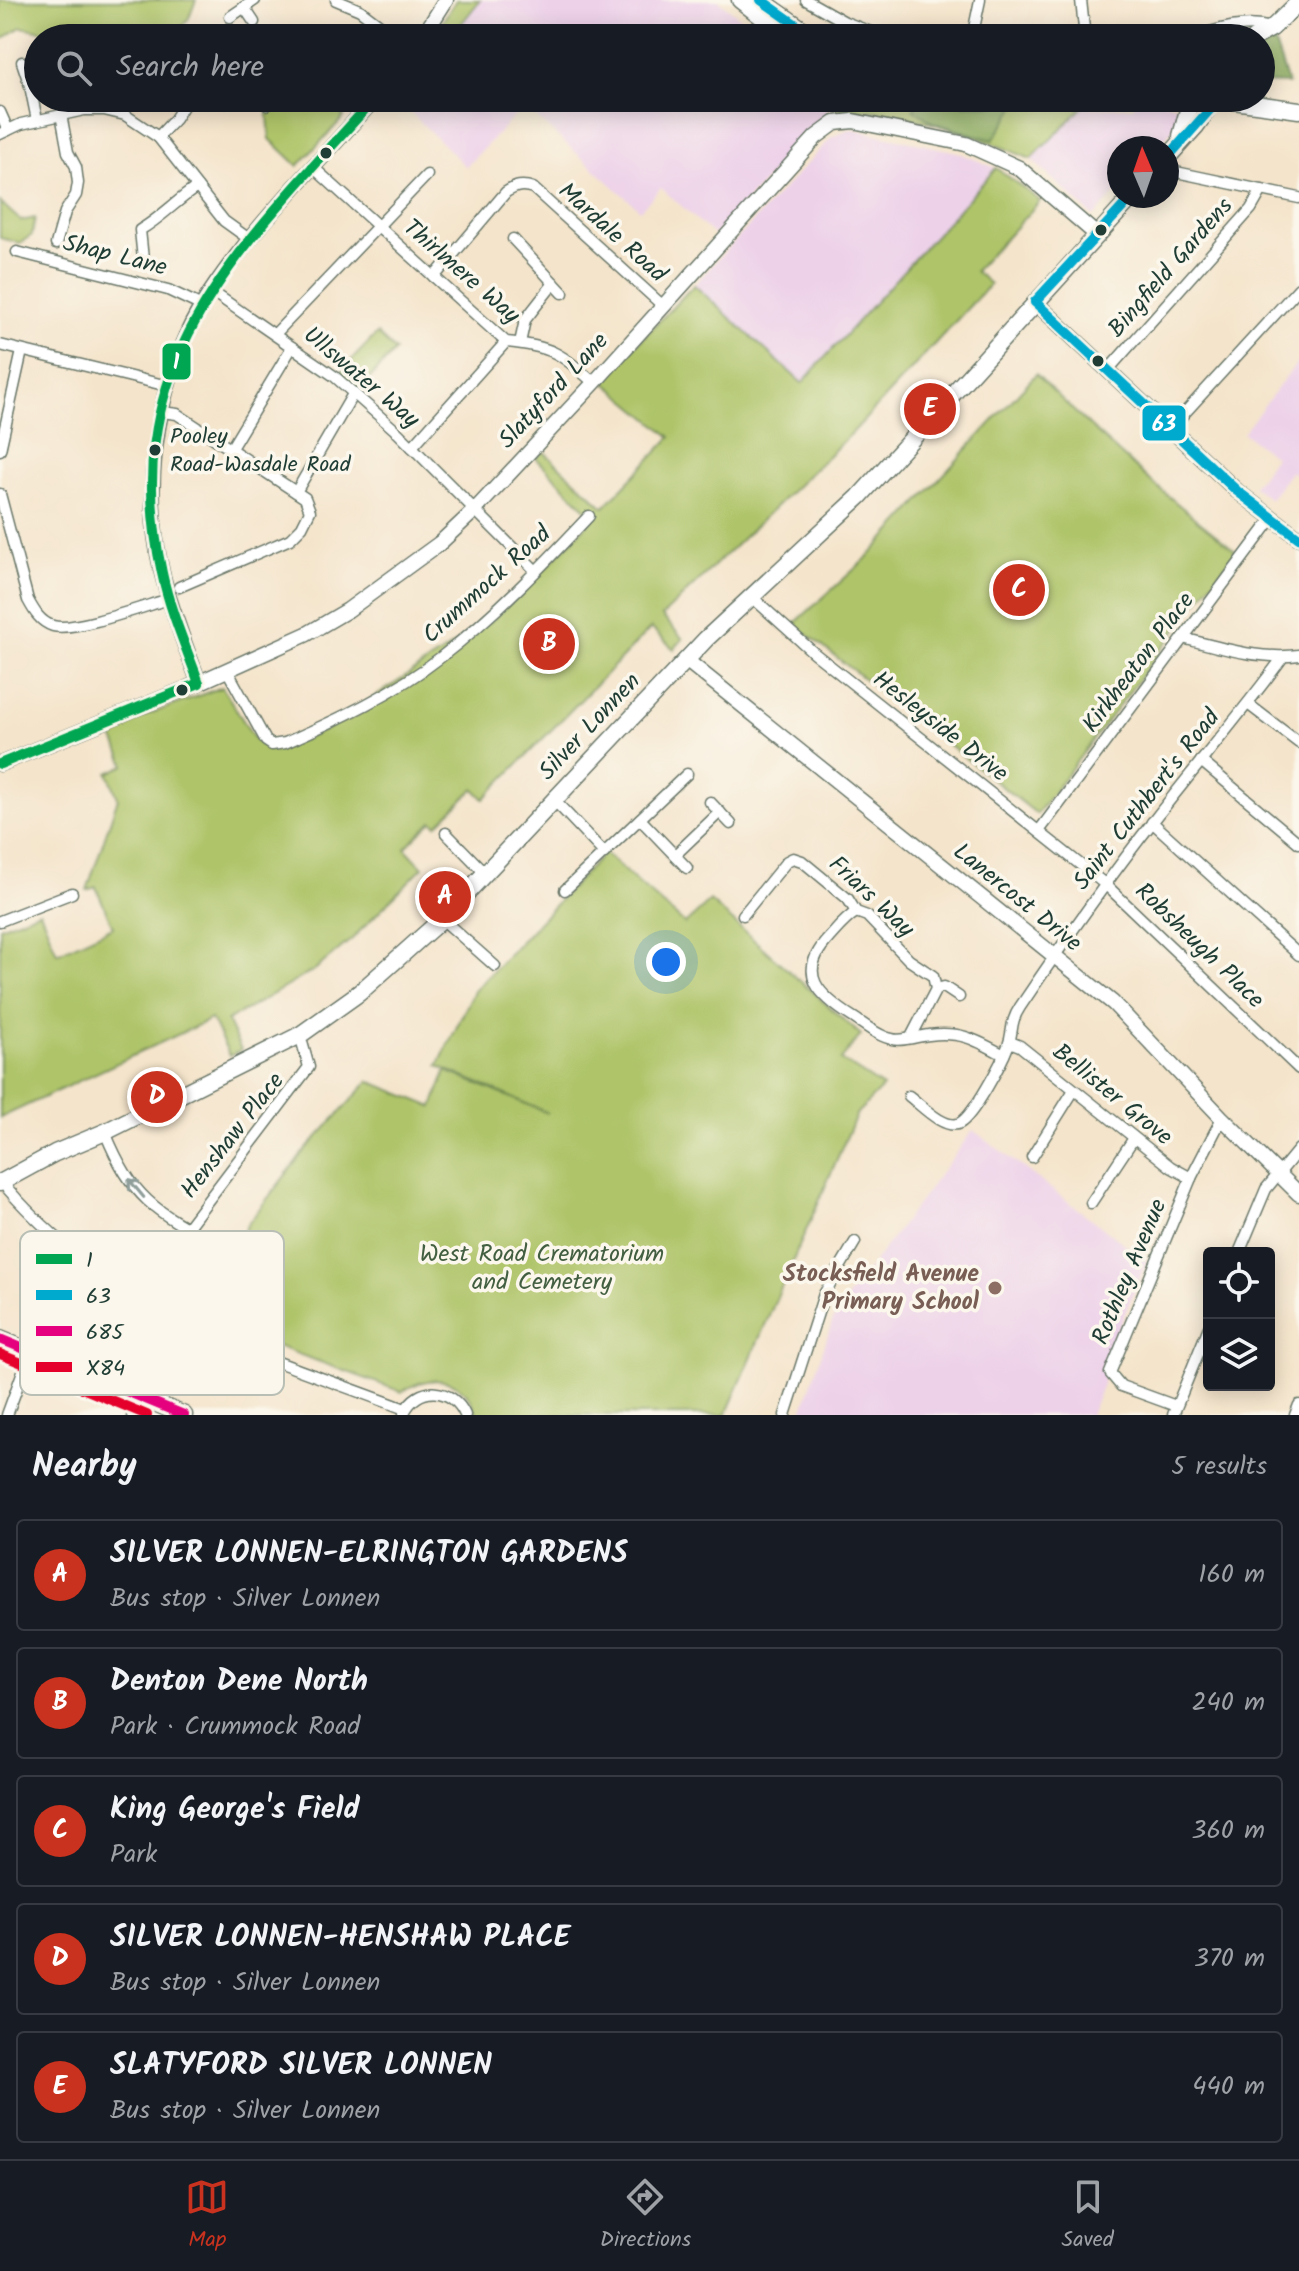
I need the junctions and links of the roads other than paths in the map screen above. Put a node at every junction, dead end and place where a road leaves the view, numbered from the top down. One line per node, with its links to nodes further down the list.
1 (255, 0): 11 (street)
2 (336, 0): 10 (street)
3 (446, 0): 15 (street)
4 (740, 0): 16 (main road)
5 (761, 0): 17 (main road)
6 (806, 0): 18 (street)
7 (980, 0): 19 (street)
8 (1081, 0): 20 (street)
9 (1299, 2): 21 (main road)
10 (363, 5): 14 (street)
11 (244, 7): 12 (street); 13 (street)
12 (230, 17)
13 (254, 22)
14 (383, 24)
15 (431, 24)
16 (771, 24)
17 (795, 24)
18 (850, 24)
19 (975, 24)
20 (1084, 24)
21 (1275, 25)
22 (22, 62): 23 (street)
23 (24, 68)
24 (1275, 95): 25 (main road)
25 (1299, 101)
26 (1275, 107): 27 (main road)
27 (1299, 110)
28 (0, 112): 38 (street)
29 (35, 112): 37 (street)
30 (72, 112): 36 (street)
31 (112, 112): 39 (street)
32 (179, 112): 39 (street)
33 (363, 112): 43 (street)
34 (1188, 112): 40 (main road)
35 (1207, 112): 41 (main road)
36 (61, 114): 37 (street); 53 (street)
37 (37, 120): 38 (street)
38 (4, 132)
39 (158, 137): 45 (street)
40 (1179, 144)
41 (1179, 151)
42 (1179, 162): 46 (street)
43 (314, 168): 49 (street, Thirlmere Way); 51 (street)
44 (427, 175): 49 (street)
45 (197, 187): 51 (street); 55 (street)
46 (1262, 190): 47 (street); 70 (street, Bingfield Gardens)
47 (1299, 198)
48 (1122, 208): 50 (main road, Silver Lonnen)
49 (378, 227): 56 (street, Thirlmere Way); 64 (street)
50 (1098, 236): 61 (main road, Silver Lonnen); 62 (street, Slatyford Lane)
51 (249, 239): 59 (street)
52 (513, 239): 57 (street)
53 (56, 244)
54 (17, 252): 63 (street, Shap Lane)
55 (143, 259)
56 (434, 277): 62 (street, Mardale Road); 65 (street, Thirlmere Way)
57 (554, 283): 60 (street); 66 (street)
58 (1299, 288): 75 (street)
59 (211, 291): 63 (street); 64 (street, Ullswater Way)
60 (563, 293)
61 (1035, 302): 70 (street); 87 (main road, Silver Lonnen)
62 (662, 305): 71 (street, Slatyford Lane)
63 (202, 306): 72 (street)
64 (276, 333): 68 (street, Ullswater Way)
65 (506, 342): 66 (street, Thirlmere Way); 76 (street)
66 (520, 343): 71 (street, Thirlmere Way)
67 (0, 345): 69 (street)
68 (292, 347): 73 (street, Ullswater Way); 78 (street)
69 (22, 351): 72 (street); 77 (street)
70 (1108, 370): 75 (street)
71 (594, 383): 81 (street, Slatyford Lane)
72 (168, 386): 74 (street)
73 (353, 394): 76 (street, Ullswater Way); 79 (street)
74 (162, 412): 78 (street); 86 (street)
75 (1169, 430): 83 (street)
76 (412, 447): 81 (street, Ullswater Way)
77 (0, 450)
78 (230, 450): 79 (street)
79 (296, 492): 86 (street)
80 (0, 494): 86 (street)
81 (475, 510): 85 (street, Ullswater Way); 92 (street, Slatyford Lane)
82 (589, 516): 85 (street, Crummock Road)
83 (1272, 519): 84 (street); 88 (street, Kirkheaton Place)
84 (1299, 538)
85 (536, 571): 92 (street, Crummock Road)
86 (174, 593): 93 (street)
87 (752, 597): 91 (main road, Silver Lonnen); 105 (street, Hesleyside Drive)
88 (1183, 638): 90 (street); 105 (street, Kirkheaton Place)
89 (1299, 655): 90 (street)
90 (1283, 657): 94 (street, Saint Cuthbert's Road)
91 (686, 660): 99 (main road, Silver Lonnen); 120 (street, Lanercost Drive)
92 (227, 670): 93 (street, Slatyford Lane)
93 (199, 683): 96 (street, Slatyford Lane)
94 (1248, 704): 95 (street); 97 (street, Saint Cuthbert's Road)
95 (1299, 743)
96 (1, 760)
97 (1201, 761): 103 (street, Saint Cuthbert's Road); 107 (street)
98 (687, 774): 102 (street)
99 (554, 800): 108 (street); 111 (main road, Silver Lonnen)
100 (710, 802): 101 (street)
101 (720, 812): 104 (street); 109 (street)
102 (640, 819): 108 (street); 109 (street)
103 (1152, 822): 112 (street, Saint Cuthbert's Road); 119 (street)
104 (731, 824)
105 (1039, 831): 112 (street, Hesleyside Drive)
106 (446, 833): 111 (street)
107 (1299, 843)
108 (604, 853): 113 (street)
109 (675, 855): 110 (street)
110 (687, 868)
111 (485, 873): 117 (main road, Silver Lonnen)
112 (1106, 885): 120 (street, Saint Cuthbert's Road); 128 (street, Robsheugh Place)
113 (565, 890)
114 (72, 893): 118 (street)
115 (856, 912): 116 (street, Friars Way); 122 (street, Friars Way); 125 (street)
116 (743, 915)
117 (442, 919): 121 (street); 124 (main road, Silver Lonnen)
118 (0, 921)
119 (1299, 955)
120 (1054, 957): 126 (street, Saint Cuthbert's Road); 131 (street, Lanercost Drive)
121 (495, 966)
122 (936, 989): 123 (street, Friars Way); 125 (street)
123 (959, 997)
124 (300, 1035): 132 (main road, Silver Lonnen); 141 (street, Henshaw Place)
125 (911, 1037): 127 (street)
126 (1010, 1042): 127 (street, Saint Cuthbert's Road); 129 (street, Bellister Grove)
127 (1004, 1055): 130 (street, Saint Cuthbert's Road)
128 (1299, 1069)
129 (1074, 1090): 133 (street, Bellister Grove); 135 (street)
130 (909, 1096)
131 (1222, 1118): 136 (street, Lanercost Drive); 137 (street, Rothley Avenue)
132 (105, 1132): 138 (main road, Silver Lonnen); 141 (street, Henshaw Place, one-way to 132)
133 (1134, 1138): 137 (street, Bellister Grove); 140 (street)
134 (1299, 1149): 136 (street)
135 (1032, 1157)
136 (1278, 1172): 139 (street, Lanercost Drive); 145 (street)
137 (1191, 1178): 154 (street, Rothley Avenue)
138 (1, 1182): 142 (street)
139 (1299, 1194)
140 (1091, 1203)
141 (187, 1228): 143 (street)
142 (51, 1231)
143 (192, 1231)
144 (855, 1242): 160 (street)
145 (1242, 1247)
146 (0, 1339): 148 (main road)
147 (1203, 1341): 154 (street)
148 (20, 1348)
149 (284, 1363): 155 (street)
150 (20, 1379): 156 (street)
151 (134, 1395): 152 (main road)
152 (139, 1397): 157 (street); 158 (main road)
153 (1299, 1405): 161 (street)
154 (1174, 1411)
155 (404, 1412): 159 (street)
156 (7, 1415)
157 (132, 1415)
158 (184, 1415)
159 (465, 1415)
160 (785, 1415)
161 (1295, 1415)

